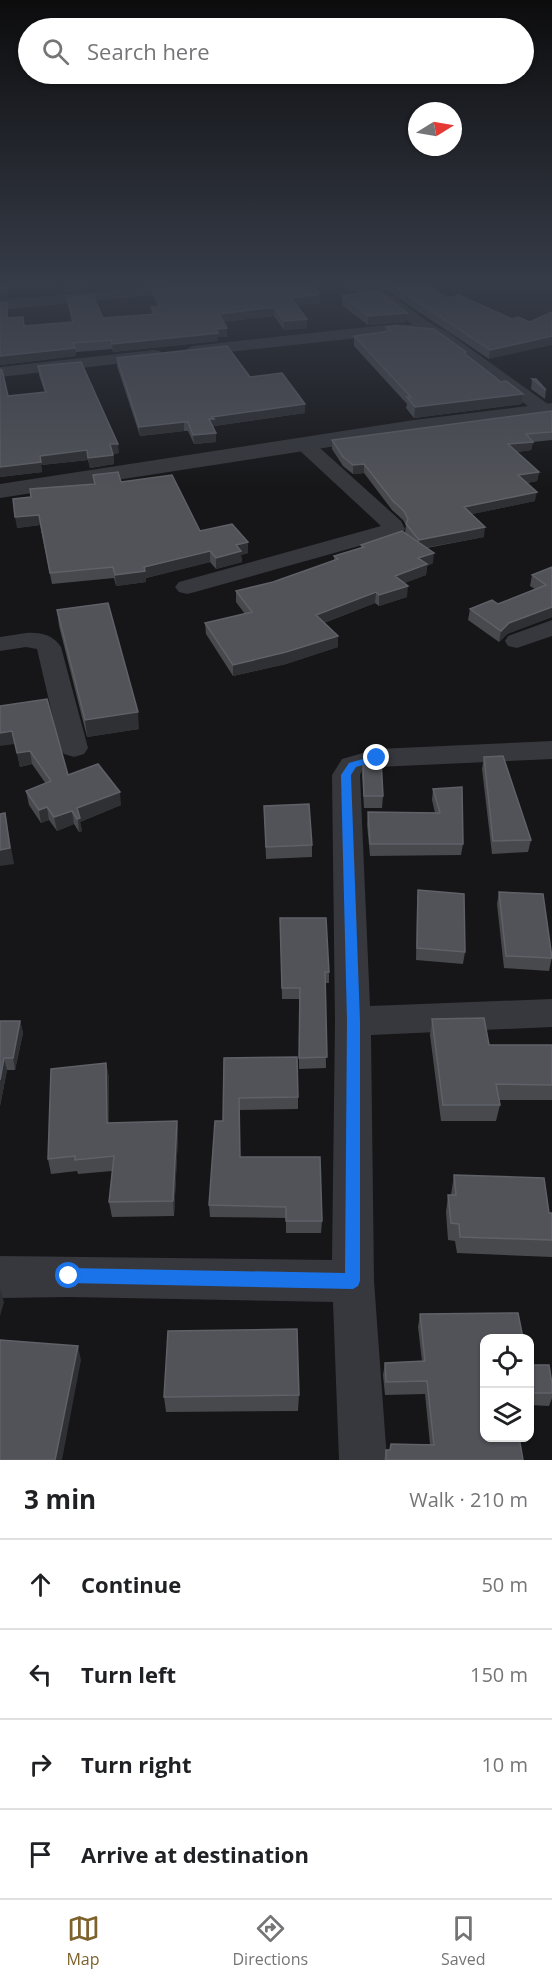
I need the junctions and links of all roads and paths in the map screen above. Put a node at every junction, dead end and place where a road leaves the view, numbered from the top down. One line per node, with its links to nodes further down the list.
1 (173, 353): 3 (street)
2 (467, 353): 4 (street)
3 (0, 372)
4 (549, 411): 5 (street)
5 (304, 444): 6 (street); 7 (street)
6 (0, 491)
7 (187, 587)
8 (552, 627): 9 (street)
9 (517, 641)
10 (0, 645): 11 (street)
11 (74, 748)
12 (552, 750): 14 (street)
13 (552, 1013): 14 (street)
14 (353, 1021): 16 (street)
15 (0, 1277): 16 (street)
16 (353, 1281): 17 (street)
17 (363, 1460)

